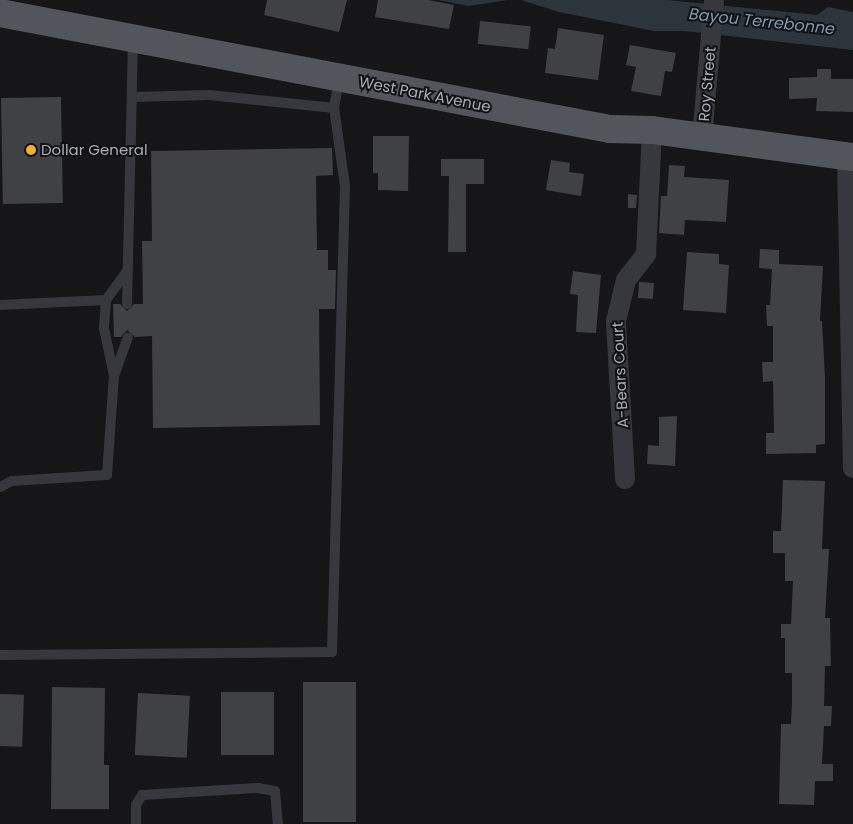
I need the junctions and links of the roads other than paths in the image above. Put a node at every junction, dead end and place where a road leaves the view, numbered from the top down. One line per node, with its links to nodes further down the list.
1 (714, 0): 8 (street, Roy Street)
2 (0, 13): 3 (main road, West Park Avenue)
3 (133, 38): 4 (main road, West Park Avenue); 5 (lane)
4 (339, 77): 6 (lane); 7 (main road, West Park Avenue)
5 (132, 96): 6 (lane); 10 (lane)
6 (334, 108): 19 (lane)
7 (652, 130): 8 (main road, West Park Avenue); 17 (street, A-Bears Court)
8 (702, 138): 9 (main road, West Park Avenue)
9 (850, 157): 16 (street)
10 (128, 270): 11 (lane); 12 (lane)
11 (106, 300): 13 (lane); 15 (lane)
12 (127, 304)
13 (0, 305)
14 (128, 337): 15 (lane)
15 (114, 376): 18 (lane)
16 (853, 468)
17 (625, 480)
18 (0, 487)
19 (0, 656)
20 (136, 824): 21 (lane)
21 (278, 824)

